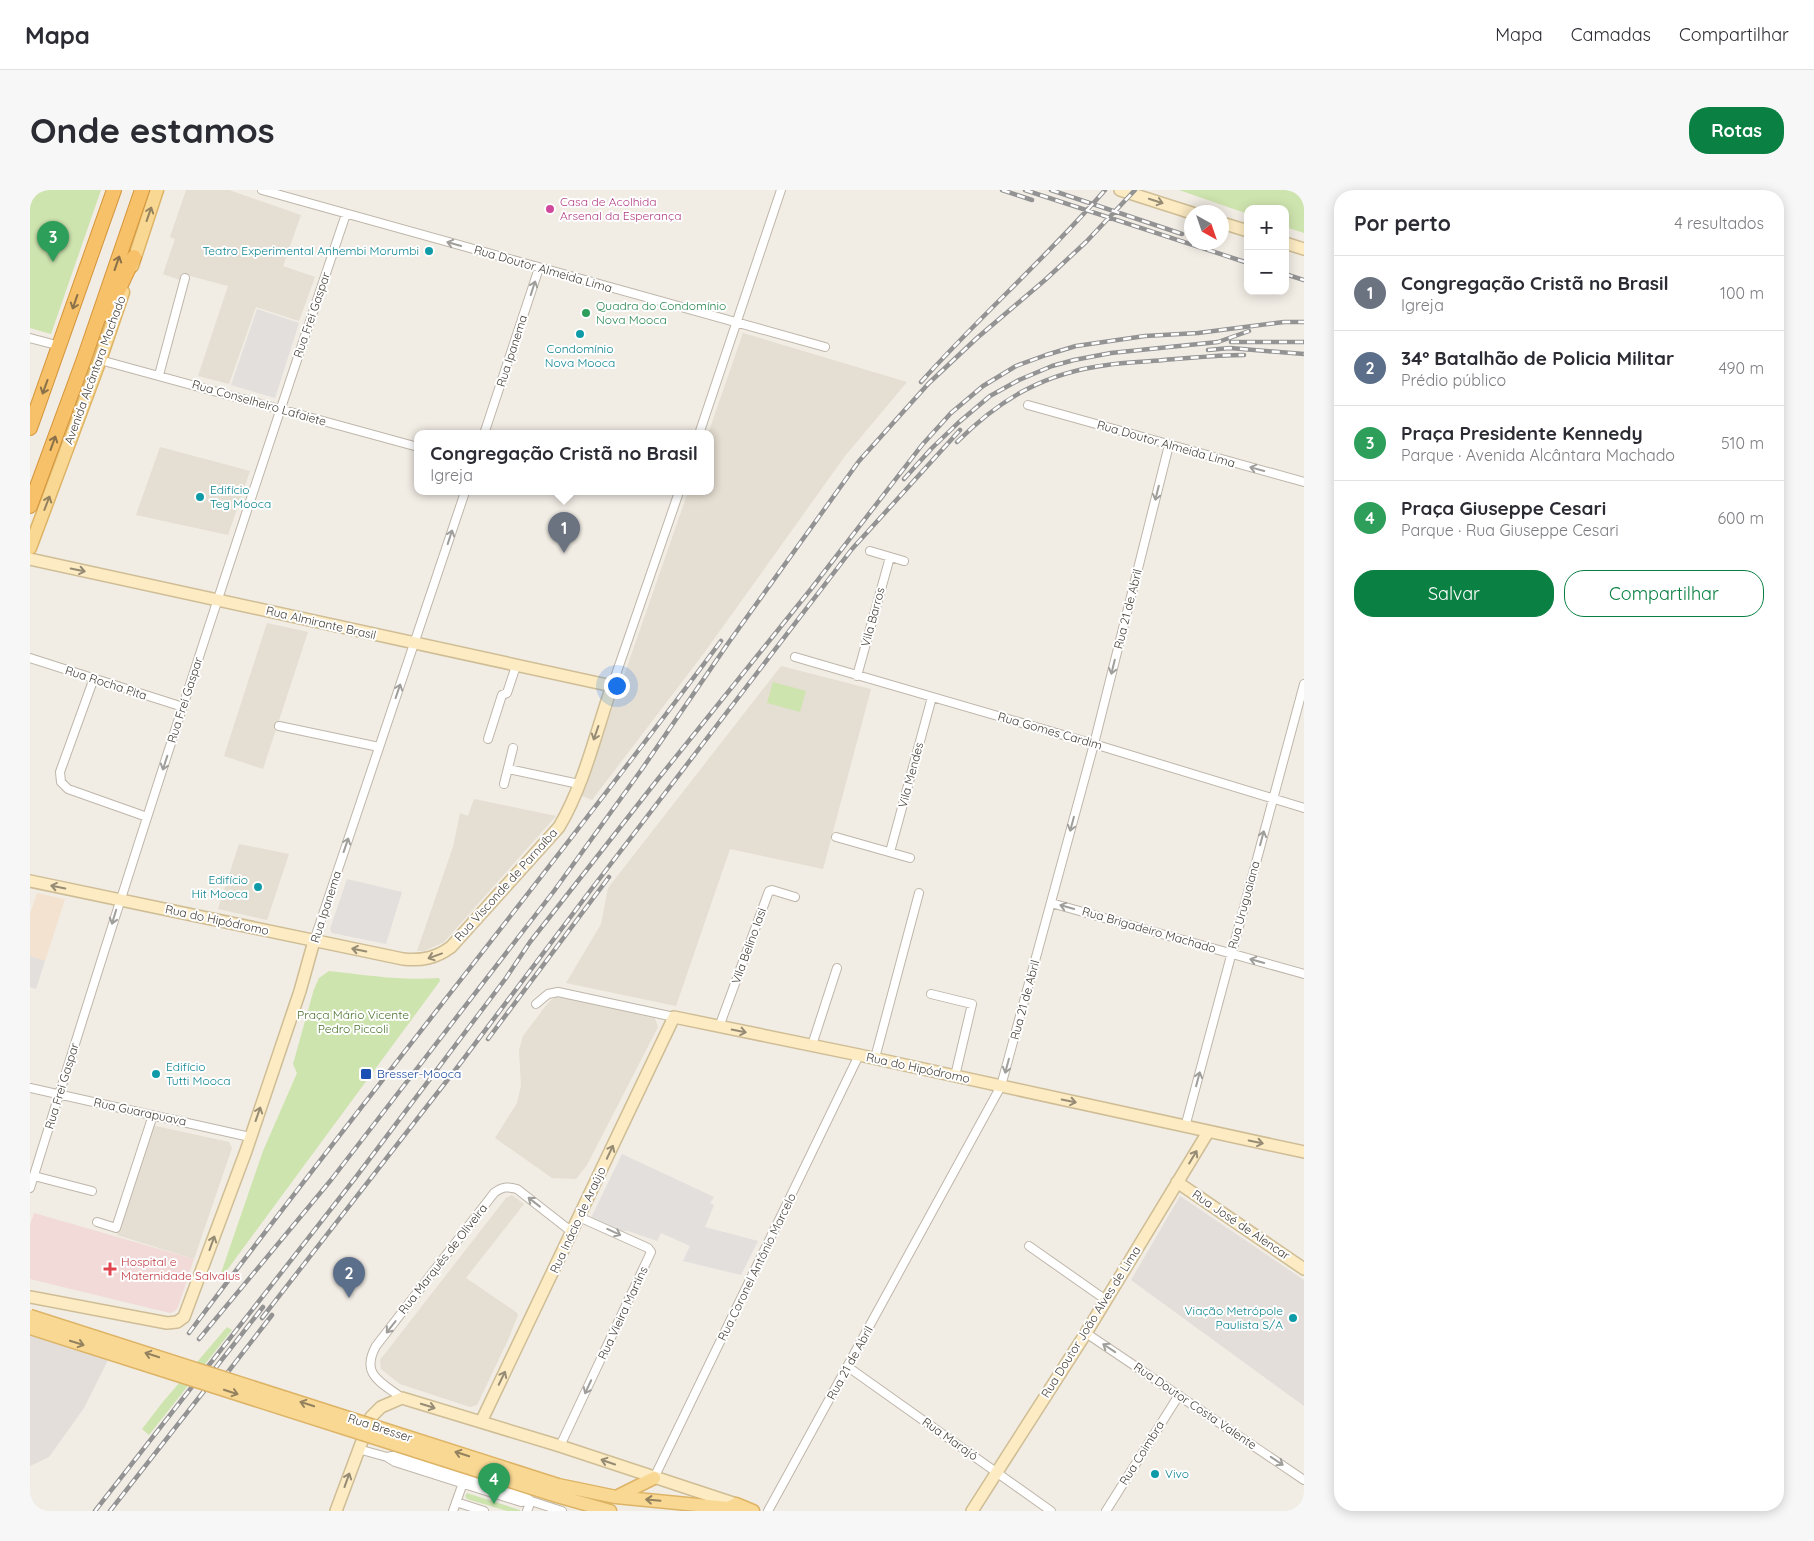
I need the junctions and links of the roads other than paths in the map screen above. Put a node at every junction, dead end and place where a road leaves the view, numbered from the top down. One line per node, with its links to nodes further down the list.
1 (114, 190): 18 (highway, one-way to 18)
2 (142, 190): 20 (highway, Avenida Alcântara Machado, one-way to 2)
3 (157, 190): 13 (main road, Avenida Alcântara Machado, one-way to 3)
4 (262, 190): 8 (street, Rua Doutor Almeida Lima)
5 (781, 190): 16 (street)
6 (1120, 190): 7 (street, one-way to 7)
7 (1184, 210)
8 (346, 214): 14 (street, Rua Doutor Almeida Lima, one-way to 8); 24 (street, Rua Frei Gaspar)
9 (1229, 224): 10 (street)
10 (1244, 230)
11 (1289, 244): 12 (street)
12 (1304, 249)
13 (134, 257): 20 (highway); 21 (main road, Avenida Alcântara Machado)
14 (539, 268): 16 (street, Rua Doutor Almeida Lima); 26 (street, Rua Ipanema, one-way to 14)
15 (185, 278): 22 (street)
16 (737, 323): 19 (street, Rua Doutor Almeida Lima); 27 (street)
17 (30, 338): 18 (street)
18 (60, 346): 25 (highway, one-way to 25)
19 (825, 347)
20 (84, 359): 33 (highway, Avenida Alcântara Machado, one-way to 20)
21 (100, 360): 22 (street, Rua Conselheiro Lafaiete); 34 (main road, Avenida Alcântara Machado, one-way to 21)
22 (159, 375): 24 (street, Rua Conselheiro Lafaiete)
23 (1028, 405): 28 (street, Rua Doutor Almeida Lima)
24 (280, 410): 29 (street, Rua Conselheiro Lafaiete); 39 (street, Rua Frei Gaspar)
25 (30, 428)
26 (485, 430)
27 (700, 430)
28 (1169, 445): 30 (street, Rua Doutor Almeida Lima, one-way to 28); 52 (street, Rua 21 de Abril, one-way to 52)
29 (414, 446)
30 (1304, 482)
31 (464, 495): 40 (street, Rua Ipanema, one-way to 31)
32 (678, 495): 47 (street, Rua Visconde de Parnaíba)
33 (30, 506)
34 (30, 548)
35 (870, 551): 36 (street)
36 (890, 557): 38 (street); 44 (street, Vila Barros)
37 (30, 559): 39 (street, Rua Almirante Brasil, one-way to 39)
38 (904, 561)
39 (218, 600): 40 (street, Rua Almirante Brasil); 49 (street, Rua Frei Gaspar)
40 (414, 644): 43 (street, Rua Almirante Brasil); 53 (street, Rua Ipanema, one-way to 40)
41 (30, 658): 45 (street, Rua Rocha Pita)
42 (795, 658): 44 (street, Rua Gomes Cardim)
43 (516, 666): 47 (street, Rua Almirante Brasil); 51 (street)
44 (857, 676): 48 (street, Rua Gomes Cardim)
45 (94, 678): 49 (street, Rua Rocha Pita); 60 (street)
46 (1304, 684): 58 (street, Rua Uruguaiana)
47 (612, 686): 57 (street, Rua Visconde de Parnaíba, one-way to 57)
48 (932, 697): 52 (street, Rua Gomes Cardim); 62 (street, Vila Mendes)
49 (183, 707): 60 (street, Rua Frei Gaspar, one-way to 60)
50 (279, 726): 53 (street)
51 (488, 738)
52 (1094, 744): 58 (street, Rua Gomes Cardim); 68 (street, Rua 21 de Abril, one-way to 68)
53 (379, 747): 69 (street, Rua Ipanema, one-way to 53)
54 (512, 748): 55 (street)
55 (508, 769): 56 (street); 57 (street)
56 (504, 784)
57 (579, 784): 71 (street, Rua Visconde de Parnaíba, one-way to 71)
58 (1272, 799): 59 (street, Rua Gomes Cardim); 70 (street, Rua Uruguaiana, one-way to 58)
59 (1304, 808)
60 (147, 817): 67 (street, Rua Frei Gaspar)
61 (836, 836): 62 (street)
62 (890, 852): 63 (street)
63 (910, 858)
64 (30, 881): 67 (street, Rua do Hipódromo, one-way to 64)
65 (919, 893): 80 (street)
66 (795, 897): 77 (street, Vila Belino Iasi)
67 (120, 900): 69 (street, Rua do Hipódromo); 84 (street, Rua Frei Gaspar, one-way to 84)
68 (1051, 903): 70 (street, Rua Brigadeiro Machado, one-way to 68); 82 (street, Rua 21 de Abril, one-way to 82)
69 (314, 941): 71 (street, Rua do Hipódromo, one-way to 69); 88 (street, Rua Ipanema, one-way to 69)
70 (1232, 954): 73 (street, Rua Brigadeiro Machado, one-way to 70); 86 (street, Rua Uruguaiana, one-way to 70)
71 (403, 959)
72 (837, 968): 78 (street)
73 (1304, 974)
74 (931, 994): 81 (street)
75 (536, 1004): 76 (street, Rua do Hipódromo)
76 (674, 1018): 77 (street, Rua do Hipódromo); 94 (street, Rua Inácio de Araújo, one-way to 76)
77 (719, 1027): 78 (street, Rua do Hipódromo, one-way to 78)
78 (812, 1046): 79 (street, Rua do Hipódromo)
79 (859, 1055): 80 (street, Rua do Hipódromo); 111 (street, Rua Coronel Antônio Marcelo)
80 (875, 1058): 81 (street, Rua do Hipódromo)
81 (954, 1076): 82 (street, Rua do Hipódromo)
82 (1001, 1086): 86 (street, Rua do Hipódromo, one-way to 86); 104 (street, Rua 21 de Abril)
83 (30, 1088): 84 (street, Rua Guarapuava)
84 (59, 1094): 85 (street, Rua Guarapuava); 90 (street, Rua Frei Gaspar)
85 (153, 1115): 88 (street, Rua Guarapuava); 95 (street)
86 (1185, 1126): 87 (street, Rua do Hipódromo)
87 (1208, 1132): 89 (street, Rua do Hipódromo, one-way to 89); 91 (street, Rua Doutor João Alves de Lima, one-way to 87)
88 (250, 1137): 99 (street, Rua Ipanema, one-way to 88)
89 (1304, 1152)
90 (34, 1176): 92 (street, Rua Frei Gaspar); 93 (street)
91 (1177, 1182): 98 (street, Rua José de Alencar); 100 (street, Rua Doutor João Alves de Lima)
92 (30, 1188)
93 (92, 1191)
94 (580, 1217): 96 (street, Rua Inácio de Araújo); 108 (street, Rua Vieira Martins, one-way to 108)
95 (97, 1222)
96 (572, 1232): 106 (street, Rua Marquês de Oliveira, one-way to 106); 107 (street, Rua Inácio de Araújo, one-way to 96)
97 (1029, 1246): 100 (street)
98 (1304, 1269)
99 (30, 1296)
100 (1106, 1300): 103 (street, Rua Doutor João Alves de Lima)
101 (30, 1316): 114 (main road, Rua Bresser, one-way to 101, bridge)
102 (30, 1328): 114 (main road, Rua Bresser, one-way to 114, bridge)
103 (1086, 1333): 105 (street, Rua Doutor Costa Valente, one-way to 103); 110 (street, Rua Doutor João Alves de Lima)
104 (848, 1367): 110 (street, Rua Marajó); 126 (street, Rua 21 de Abril)
105 (1179, 1395): 113 (street, Rua Doutor Costa Valente, one-way to 113); 129 (street, Rua Coimbra)
106 (402, 1398): 107 (street, Rua Bresser, one-way to 107); 109 (street)
107 (481, 1422): 108 (street, Rua Bresser)
108 (560, 1446): 111 (street, Rua Bresser, one-way to 108)
109 (358, 1449): 112 (street); 119 (street, one-way to 109)
110 (997, 1472): 127 (street, Rua Doutor João Alves de Lima); 128 (street, Rua Marajó)
111 (654, 1478): 115 (main road); 118 (street, Rua Bresser)
112 (464, 1480): 116 (street); 117 (street)
113 (1304, 1480)
114 (558, 1490): 115 (main road, Rua Bresser); 124 (main road, Rua Bresser)
115 (616, 1497): 118 (main road, Rua Bresser, one-way to 115)
116 (456, 1502): 120 (street); 121 (street)
117 (531, 1502): 122 (street); 123 (street)
118 (736, 1508): 125 (main road, Rua Bresser)
119 (336, 1511)
120 (453, 1511)
121 (484, 1511)
122 (527, 1511)
123 (562, 1511)
124 (610, 1511)
125 (753, 1511)
126 (768, 1511)
127 (972, 1511)
128 (1051, 1511)
129 (1106, 1511)

